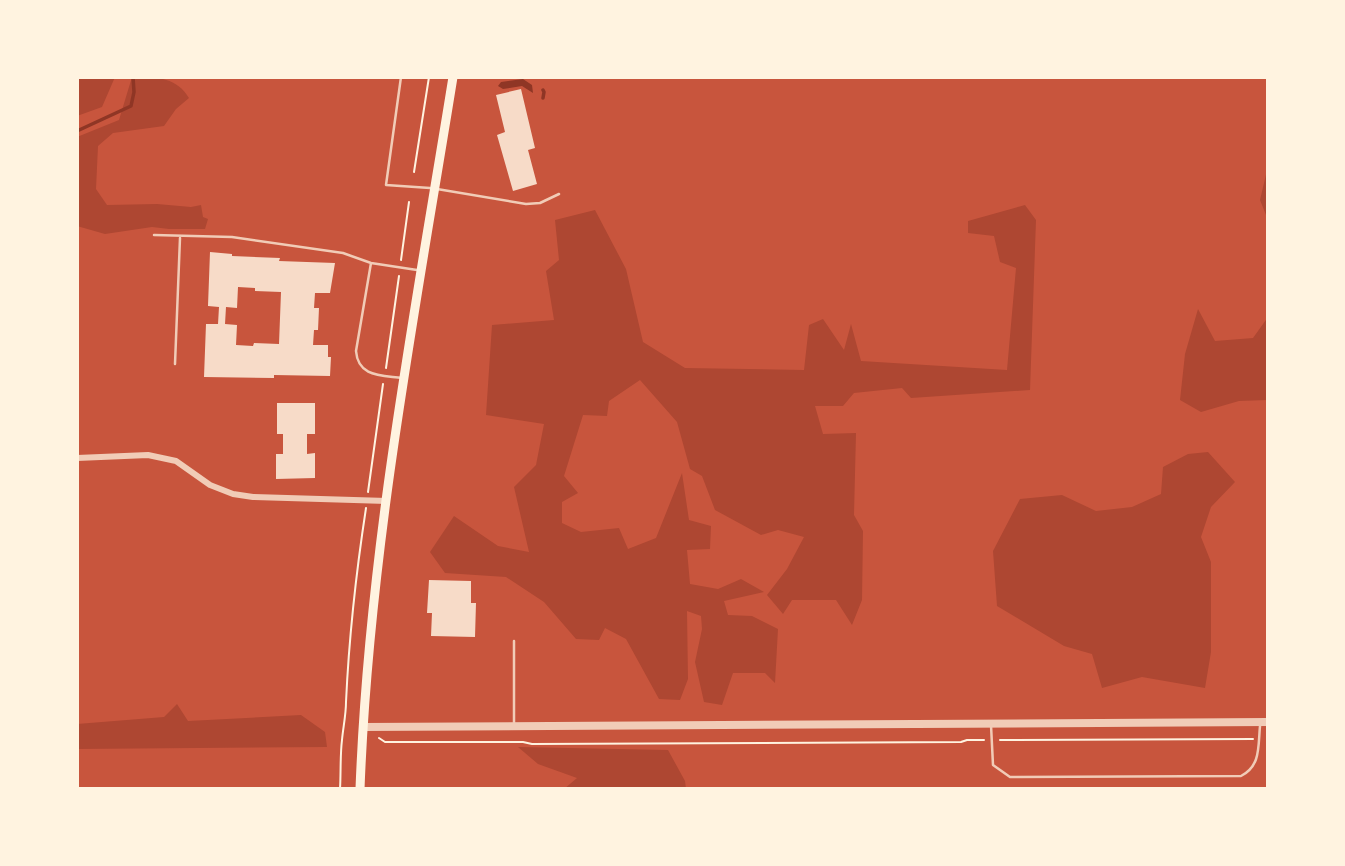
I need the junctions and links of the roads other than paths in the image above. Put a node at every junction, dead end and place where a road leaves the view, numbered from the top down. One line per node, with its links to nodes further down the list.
1 (401, 77): 3 (lane)
2 (453, 77): 3 (main road)
3 (435, 189): 4 (lane); 8 (main road)
4 (559, 194)
5 (154, 235): 6 (lane)
6 (180, 236): 7 (lane); 9 (lane)
7 (371, 263): 8 (lane); 10 (lane)
8 (422, 271): 10 (main road)
9 (175, 364)
10 (404, 378): 12 (main road)
11 (77, 458): 12 (street)
12 (387, 501): 17 (main road)
13 (514, 641): 16 (lane)
14 (1264, 722): 15 (street); 15 (lane)
15 (991, 725): 16 (street)
16 (514, 726): 17 (street)
17 (363, 727): 18 (main road)
18 (360, 789)

